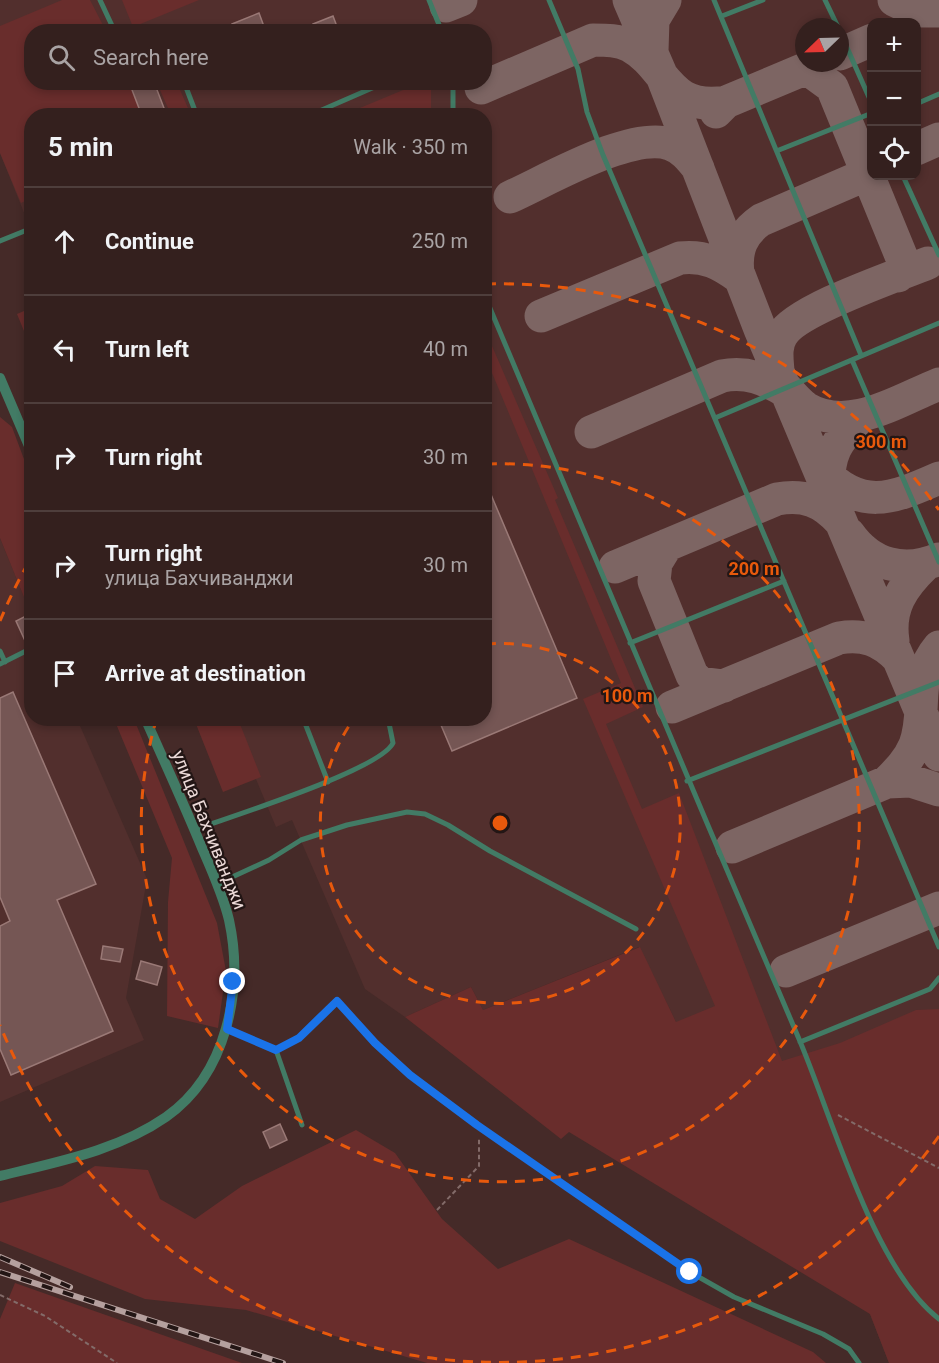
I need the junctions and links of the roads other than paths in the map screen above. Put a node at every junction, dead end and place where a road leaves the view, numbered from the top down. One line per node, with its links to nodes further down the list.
1 (100, 0): 9 (lane)
2 (429, 0): 10 (lane)
3 (549, 0): 32 (lane)
4 (714, 0): 7 (lane)
5 (763, 0): 7 (lane)
6 (825, 0): 8 (lane)
7 (722, 16): 22 (lane)
8 (834, 18)
9 (111, 24)
10 (439, 24)
11 (849, 52): 15 (lane)
12 (187, 90): 18 (lane)
13 (368, 90): 19 (lane)
14 (453, 90): 20 (lane)
15 (867, 93)
16 (939, 94): 17 (lane)
17 (921, 102)
18 (194, 108)
19 (326, 108)
20 (453, 108)
21 (867, 115): 22 (lane)
22 (779, 150): 29 (lane)
23 (905, 180): 26 (lane)
24 (24, 231): 25 (lane)
25 (0, 241)
26 (939, 255)
27 (492, 313): 36 (lane)
28 (939, 323): 29 (lane)
29 (861, 355): 30 (lane)
30 (852, 360): 32 (lane); 34 (lane)
31 (0, 378): 33 (street)
32 (715, 418): 35 (lane)
33 (24, 434)
34 (939, 562)
35 (784, 581): 36 (lane); 41 (lane)
36 (630, 643): 46 (lane)
37 (0, 651): 39 (lane)
38 (24, 652): 39 (lane)
39 (2, 663)
40 (939, 682): 41 (lane)
41 (843, 721): 46 (lane); 50 (lane)
42 (148, 726): 47 (street, улица Бахчиванджи)
43 (306, 726): 45 (lane)
44 (390, 726): 45 (lane)
45 (328, 782): 47 (lane)
46 (687, 782): 53 (lane)
47 (194, 830): 48 (street, улица Бахчиванджи)
48 (217, 884): 49 (lane); 52 (street, улица Бахчиванджи)
49 (636, 929)
50 (939, 947)
51 (939, 978): 53 (lane)
52 (227, 1029): 54 (lane); 56 (street, улица Бахчиванджи)
53 (800, 1042): 57 (lane)
54 (276, 1050): 55 (lane); 58 (lane)
55 (302, 1125)
56 (0, 1176)
57 (939, 1319)
58 (859, 1363)

